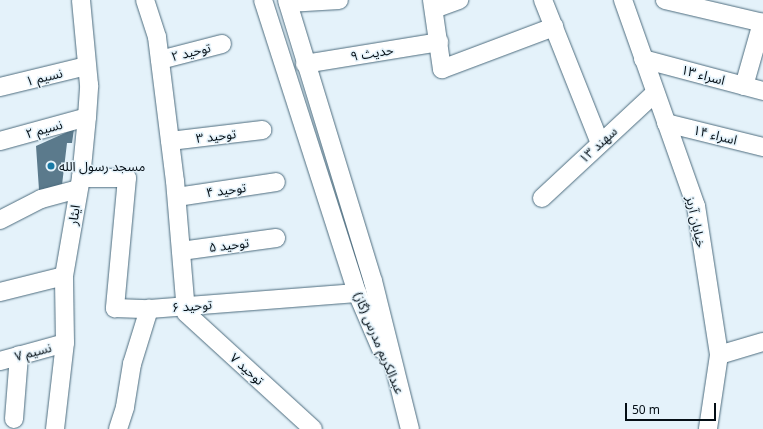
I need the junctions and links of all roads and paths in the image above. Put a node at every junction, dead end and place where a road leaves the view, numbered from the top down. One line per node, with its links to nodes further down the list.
1 (81, 0): 18 (street, ایثار)
2 (145, 0): 16 (street)
3 (263, 0): 39 (street, عبدالکریم مدرس (گاز))
4 (339, 0): 9 (street)
5 (459, 0): 10 (street)
6 (543, 0): 12 (street)
7 (623, 0): 15 (street, خیابان آریز)
8 (665, 0): 11 (street)
9 (287, 1): 17 (street, عبدالکریم مدرس (گاز))
10 (433, 5): 13 (street)
11 (762, 23): 19 (street)
12 (554, 27): 13 (street); 28 (street)
13 (439, 42): 17 (street, حدیث ۹)
14 (222, 44): 16 (street, توحید ۲)
15 (643, 59): 19 (street, اسراء ۱۳); 22 (street, خیابان آریز)
16 (160, 60): 26 (street)
17 (305, 64): 47 (street, عبدالکریم مدرس (گاز))
18 (87, 66): 20 (street, نسیم ۱); 23 (street, ایثار)
19 (744, 86): 21 (street, اسراء ۱۳)
20 (0, 87)
21 (763, 91)
22 (656, 93): 24 (street, خیابان آریز); 28 (street, سهند ۱۳)
23 (87, 117): 27 (street, نسیم ۲); 31 (street, ایثار)
24 (666, 123): 29 (street, اسراء ۱۴); 45 (street, خیابان آریز)
25 (262, 130): 26 (street, توحید ۳)
26 (170, 141): 32 (street)
27 (0, 142)
28 (600, 143): 33 (street, سهند ۱۳)
29 (763, 147)
30 (276, 182): 32 (street, توحید ۴)
31 (80, 184): 34 (street); 37 (street, ایثار); 41 (street, توحید ۶)
32 (176, 197): 36 (street)
33 (542, 198)
34 (0, 220)
35 (276, 238): 36 (street, توحید ۵)
36 (181, 251): 40 (street)
37 (64, 276): 38 (street); 43 (street, ایثار)
38 (0, 292)
39 (357, 293): 40 (street, توحید ۶); 47 (street, عبدالکریم مدرس (گاز))
40 (186, 307): 41 (street, توحید ۶); 51 (street, توحید ۷)
41 (149, 309): 50 (street)
42 (763, 342): 45 (street)
43 (65, 343): 44 (street, نسیم ۷); 49 (street, ایثار)
44 (19, 355): 46 (street, نسیم ۷); 48 (street)
45 (719, 355): 53 (street, خیابان آریز)
46 (0, 361)
47 (404, 402): 52 (street)
48 (14, 419)
49 (55, 429)
50 (118, 429)
51 (313, 429)
52 (410, 429)
53 (708, 429)

